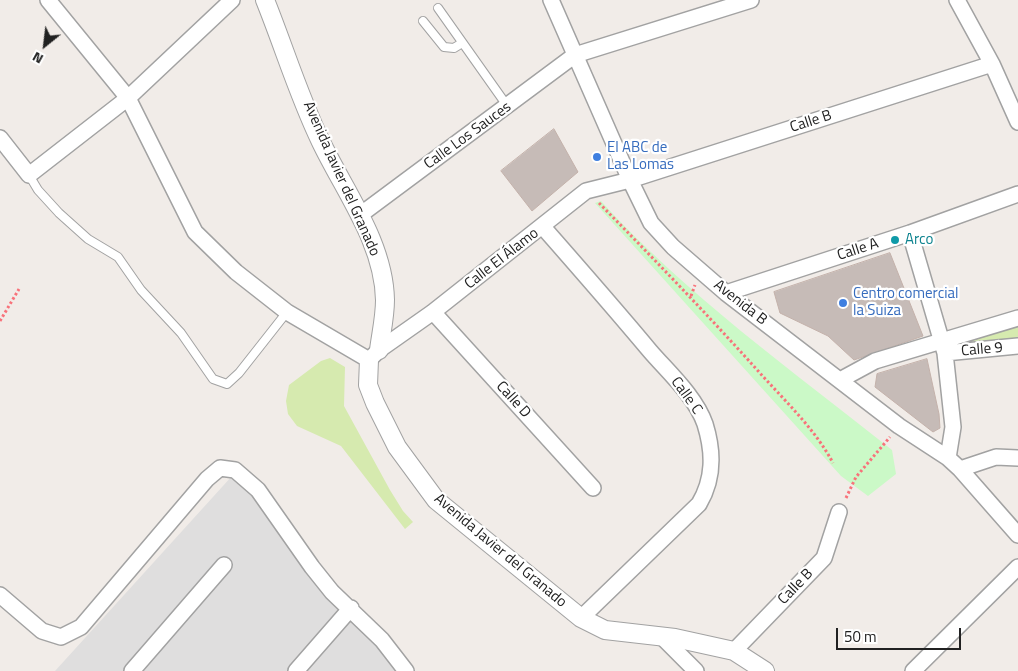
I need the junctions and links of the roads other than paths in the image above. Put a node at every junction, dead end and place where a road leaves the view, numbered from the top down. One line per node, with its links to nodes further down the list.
1 (48, 0): 12 (street)
2 (232, 0): 12 (street)
3 (265, 0): 19 (street, Avenida Javier del Granado)
4 (551, 0): 10 (street, Avenida B)
5 (751, 0): 10 (street)
6 (957, 0): 11 (street)
7 (438, 8): 9 (lane)
8 (423, 21): 9 (lane)
9 (462, 43): 13 (lane)
10 (575, 56): 13 (street, Calle Los Sauces); 17 (street, Avenida B)
11 (992, 64): 14 (street); 17 (street, Calle B)
12 (128, 98): 16 (street); 23 (street)
13 (508, 107): 19 (street, Calle Los Sauces)
14 (1018, 122)
15 (0, 138): 16 (street)
16 (29, 174): 23 (lane)
17 (630, 180): 20 (street, Calle El Álamo); 22 (street, Avenida B)
18 (1018, 194): 21 (street, Calle A)
19 (360, 215): 28 (street, Avenida Javier del Granado)
20 (543, 227): 24 (street, Calle El Álamo); 40 (street, Calle C)
21 (910, 232): 22 (street, Calle A); 27 (street)
22 (726, 293): 29 (street, Avenida B)
23 (287, 312): 28 (street)
24 (433, 312): 28 (street, Calle El Álamo); 33 (street, Calle D)
25 (1018, 318): 27 (street)
26 (1018, 346): 27 (street, Calle 9)
27 (943, 347): 29 (street); 30 (street)
28 (374, 355): 40 (street, Avenida Javier del Granado)
29 (840, 380): 30 (street, Avenida B)
30 (948, 458): 32 (street, Avenida B)
31 (1018, 458): 32 (street)
32 (960, 469): 35 (street, Avenida B)
33 (593, 488)
34 (839, 512): 42 (street, Calle B)
35 (1018, 535)
36 (224, 564): 43 (street)
37 (1018, 567): 48 (street)
38 (0, 594): 39 (street)
39 (351, 608): 44 (street); 45 (street)
40 (581, 618): 41 (street, Avenida Javier del Granado)
41 (661, 636): 42 (street, Avenida Javier del Granado); 46 (street)
42 (734, 651): 47 (street, Avenida Javier del Granado)
43 (132, 671)
44 (296, 671)
45 (406, 671)
46 (696, 671)
47 (765, 671)
48 (913, 671)

